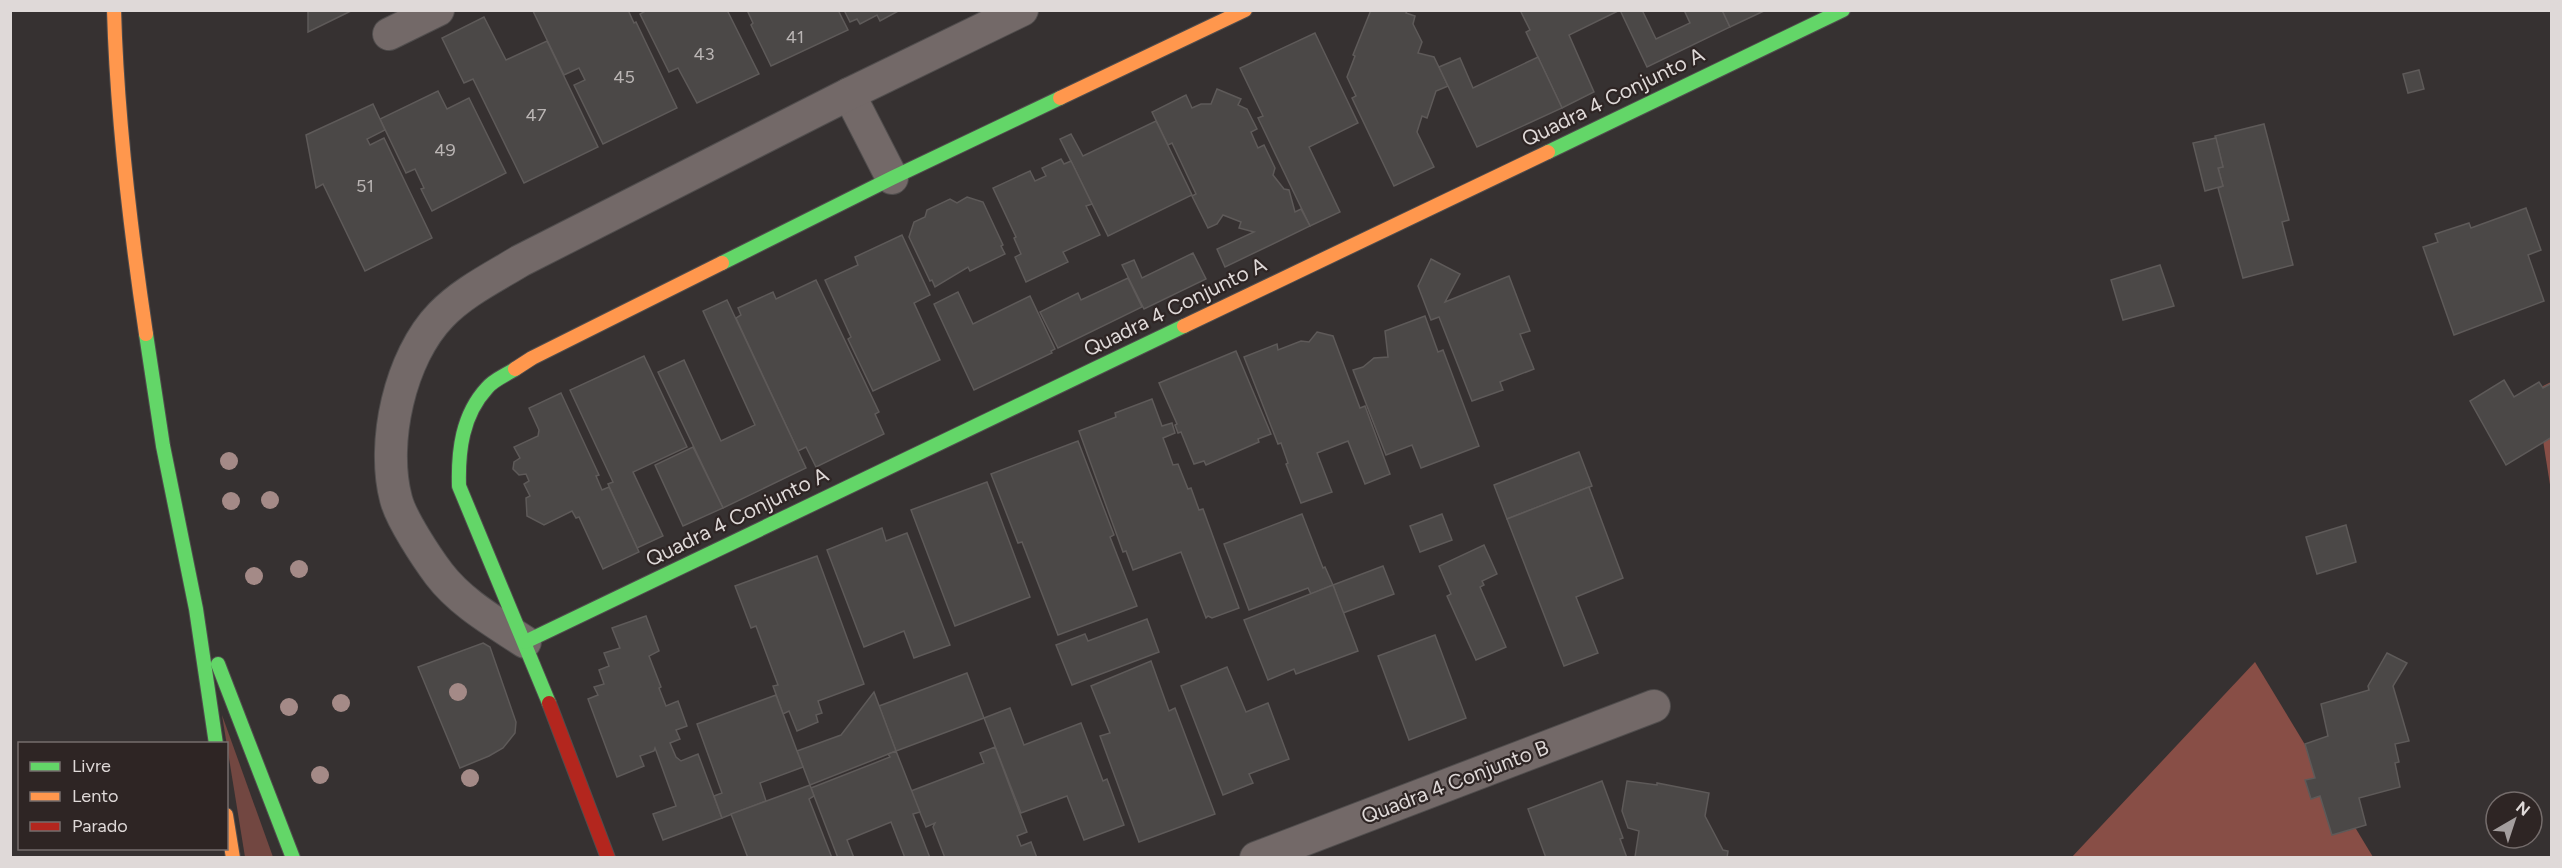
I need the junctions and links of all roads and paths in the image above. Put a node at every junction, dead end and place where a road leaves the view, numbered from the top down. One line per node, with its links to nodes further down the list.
1 (114, 10): 9 (street)
2 (438, 10): 6 (street)
3 (1022, 10): 7 (street)
4 (1245, 10): 8 (street)
5 (1843, 10): 10 (street, Quadra 4 Conjunto A)
6 (389, 34)
7 (849, 94): 8 (street); 10 (street)
8 (892, 178): 10 (street)
9 (196, 609): 12 (street); 15 (street)
10 (525, 642): 16 (street)
11 (1654, 706): 17 (street, Quadra 4 Conjunto B)
12 (216, 742)
13 (228, 828): 14 (street)
14 (233, 858)
15 (294, 858)
16 (608, 858)
17 (1256, 858)

